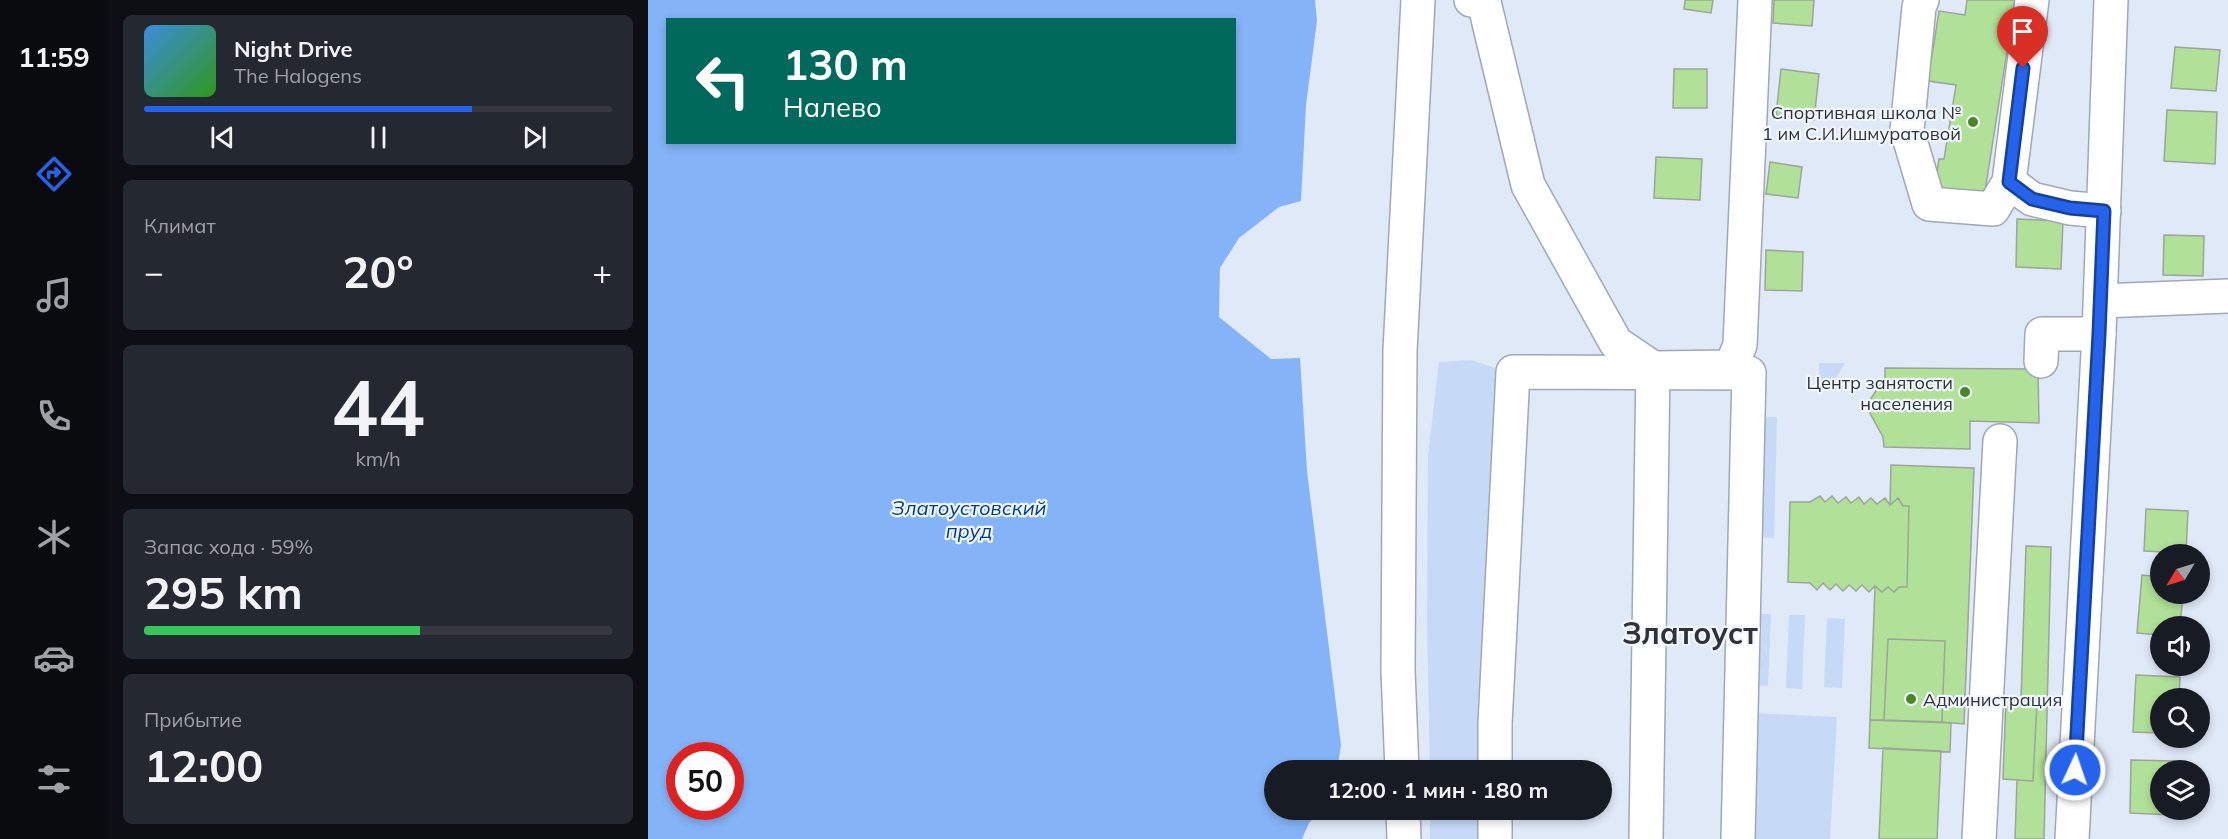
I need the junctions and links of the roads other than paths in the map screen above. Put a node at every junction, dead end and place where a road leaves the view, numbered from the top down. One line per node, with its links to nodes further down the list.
1 (1418, 0): 15 (street)
2 (1471, 0): 13 (street)
3 (1755, 0): 13 (street)
4 (1922, 0): 7 (street)
5 (2032, 0): 7 (street)
6 (2111, 0): 8 (street)
7 (2009, 182): 8 (street)
8 (2104, 211): 10 (street)
9 (2228, 296): 10 (street)
10 (2101, 301): 11 (street)
11 (2099, 334): 12 (street); 24 (street)
12 (2041, 361)
13 (1653, 370): 16 (street); 21 (street); 22 (street)
14 (2000, 441): 23 (street)
15 (1402, 760)
16 (1495, 760)
17 (1403, 820): 19 (street)
18 (1495, 820): 20 (street)
19 (1404, 839)
20 (1495, 839)
21 (1646, 839)
22 (1738, 839)
23 (1979, 839)
24 (2072, 839)

